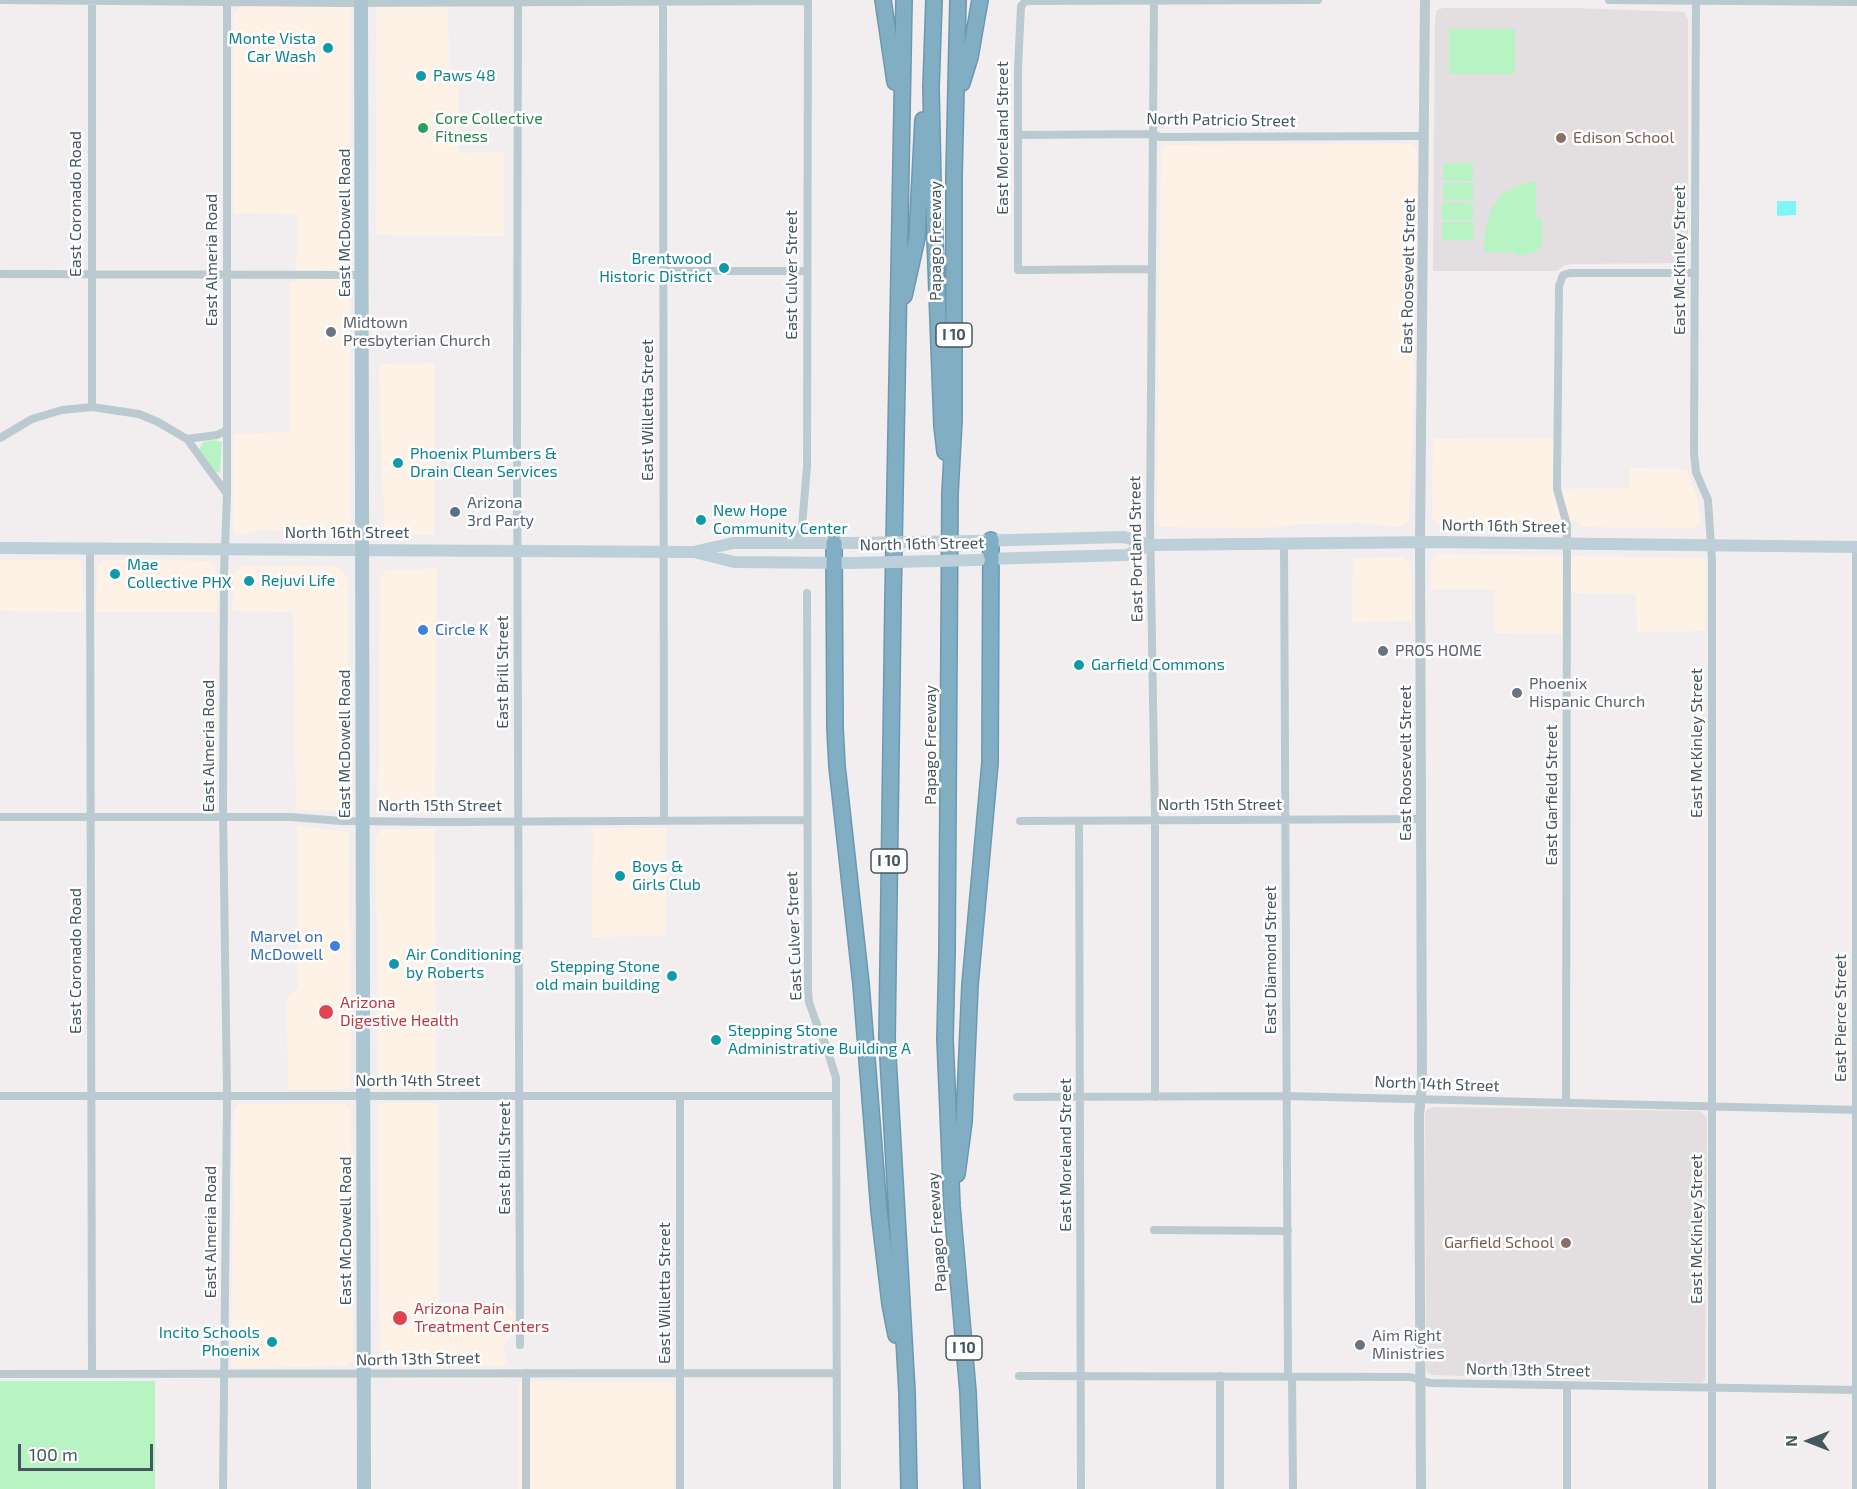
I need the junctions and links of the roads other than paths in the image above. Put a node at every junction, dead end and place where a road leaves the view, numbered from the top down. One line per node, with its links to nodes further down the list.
1 (0, 0): 13 (street)
2 (883, 0): 23 (highway)
3 (904, 0): 23 (highway, I 10)
4 (925, 0): 35 (highway)
5 (934, 0): 40 (highway)
6 (958, 0): 22 (highway, Papago Freeway / I 10)
7 (980, 0): 22 (highway)
8 (1289, 0): 9 (street); 18 (street)
9 (1318, 0)
10 (1425, 0): 26 (street, East Roosevelt Street)
11 (1609, 0): 12 (street)
12 (1696, 0): 19 (street); 30 (street, East McKinley Street)
13 (92, 1): 21 (street); 32 (street, East Coronado Road)
14 (361, 1): 15 (street); 21 (street); 34 (main road, East McDowell Road)
15 (518, 1): 16 (street); 55 (street, East Brill Street)
16 (663, 1): 17 (street); 28 (street, East Willetta Street)
17 (808, 1): 29 (street, East Culver Street)
18 (1154, 1): 24 (street, East Portland Street); 25 (street, East Moreland Street)
19 (1819, 1): 20 (street)
20 (1857, 2)
21 (227, 3): 33 (street, East Almeria Road)
22 (956, 103): 40 (highway, Papago Freeway / I 10)
23 (901, 124): 35 (highway, I 10)
24 (1153, 134): 25 (street, North Patricio Street); 26 (street, North Patricio Street); 27 (street, East Portland Street)
25 (1018, 135): 27 (street, East Moreland Street)
26 (1424, 136): 43 (street, East Roosevelt Street)
27 (1151, 269): 48 (street, East Portland Street)
28 (663, 271): 29 (street); 56 (street, East Willetta Street)
29 (807, 271): 44 (street, East Culver Street)
30 (1695, 273): 47 (street, East Garfield Street); 49 (street, East McKinley Street)
31 (0, 274): 32 (street)
32 (91, 274): 33 (street); 36 (street, East Coronado Road)
33 (227, 275): 34 (street); 37 (street, East Almeria Road)
34 (362, 275): 54 (main road, East McDowell Road)
35 (897, 329): 107 (highway, I 10)
36 (92, 407): 38 (street); 39 (street)
37 (227, 430): 39 (street); 41 (street, East Almeria Road)
38 (0, 438)
39 (187, 439): 41 (street)
40 (950, 493): 88 (highway, Papago Freeway / I 10)
41 (227, 494): 53 (street, East Almeria Road)
42 (991, 540): 45 (main road, North 16th Street, bridge); 48 (main road, North 16th Street); 58 (highway)
43 (1420, 542): 46 (main road, North 16th Street); 47 (main road, North 16th Street); 64 (street, East Roosevelt Street)
44 (786, 543): 45 (main road, North 16th Street); 57 (main road, North 16th Street)
45 (834, 543): 59 (highway)
46 (1284, 543): 48 (main road, North 16th Street); 67 (street, East Diamond Street)
47 (1566, 543): 49 (main road, North 16th Street); 85 (street, East Garfield Street)
48 (1150, 545): 58 (main road, North 16th Street); 66 (street, East Portland Street)
49 (1711, 545): 50 (main road, North 16th Street); 86 (street, East McKinley Street)
50 (1856, 547): 87 (street, East Pierce Street)
51 (0, 548): 52 (main road, North 16th Street)
52 (90, 548): 53 (main road, North 16th Street); 62 (street, East Coronado Road)
53 (225, 549): 54 (main road, North 16th Street); 63 (street, East Almeria Road)
54 (361, 550): 55 (main road, North 16th Street); 68 (main road, East McDowell Road)
55 (518, 551): 56 (main road, North 16th Street); 72 (street, East Brill Street)
56 (663, 552): 57 (main road, North 16th Street); 69 (street, East Willetta Street)
57 (693, 552): 59 (main road, North 16th Street)
58 (986, 559): 59 (main road, North 16th Street, bridge); 88 (highway)
59 (834, 562): 107 (highway)
60 (807, 593): 65 (street, East Culver Street)
61 (0, 817): 62 (street, North 15th Street)
62 (90, 817): 63 (street, North 15th Street); 74 (street, East Coronado Road)
63 (224, 818): 68 (street, North 15th Street); 75 (street, East Almeria Road)
64 (1421, 819): 67 (street, North 15th Street); 84 (street, East Roosevelt Street)
65 (807, 820): 69 (street, North 15th Street); 77 (street, East Culver Street)
66 (1155, 820): 67 (street, North 15th Street); 71 (street, North 15th Street); 83 (street, East Portland Street)
67 (1285, 820): 78 (street, East Diamond Street)
68 (361, 821): 72 (street, North 15th Street); 76 (main road, East McDowell Road)
69 (664, 821): 72 (street, North 15th Street)
70 (1020, 821): 71 (street, North 15th Street)
71 (1079, 821): 82 (street, East Moreland Street)
72 (518, 822): 79 (street, East Brill Street)
73 (0, 1096): 74 (street, North 14th Street)
74 (91, 1096): 75 (street, North 14th Street); 95 (street, East Coronado Road)
75 (227, 1096): 76 (street, North 14th Street); 96 (street, East Almeria Road)
76 (362, 1096): 79 (street, North 14th Street); 97 (main road, East McDowell Road)
77 (836, 1096): 80 (street, North 14th Street); 93 (street, East Culver Street)
78 (1287, 1096): 83 (street, North 14th Street); 84 (street, North 14th Street); 90 (street, East Diamond Street)
79 (520, 1097): 80 (street, North 14th Street); 91 (street, East Brill Street)
80 (680, 1097): 98 (street, East Willetta Street)
81 (1017, 1097): 82 (street, North 14th Street)
82 (1080, 1097): 83 (street, North 14th Street); 100 (street, East Moreland Street)
83 (1155, 1097)
84 (1420, 1098): 85 (street, North 14th Street); 103 (street, East Roosevelt Street)
85 (1566, 1102): 86 (street, North 14th Street)
86 (1712, 1107): 87 (street, North 14th Street); 105 (street, East McKinley Street)
87 (1857, 1110): 106 (street, East Pierce Street)
88 (952, 1206): 114 (highway, Papago Freeway / I 10)
89 (1154, 1230): 90 (street)
90 (1288, 1231): 102 (street, East Diamond Street)
91 (520, 1345)
92 (526, 1373): 97 (street, North 13th Street); 98 (street, North 13th Street); 110 (street)
93 (837, 1373): 98 (street, North 13th Street); 112 (street, East Culver Street)
94 (0, 1374): 95 (street, North 13th Street)
95 (92, 1374): 96 (street, North 13th Street)
96 (223, 1374): 97 (street, North 13th Street); 108 (street, East Almeria Road)
97 (362, 1374): 109 (main road, East McDowell Road)
98 (680, 1374): 111 (street, East Willetta Street)
99 (1019, 1376): 100 (street, North 13th Street)
100 (1081, 1376): 101 (street, North 13th Street); 115 (street, East Moreland Street)
101 (1220, 1376): 102 (street, North 13th Street); 116 (street)
102 (1290, 1377): 103 (street, North 13th Street); 117 (street, East Diamond Street)
103 (1421, 1380): 104 (street, North 13th Street); 118 (street, East Roosevelt Street)
104 (1567, 1386): 105 (street, North 13th Street); 119 (street)
105 (1711, 1388): 106 (street, North 13th Street); 120 (street, East McKinley Street)
106 (1857, 1390): 121 (street, East Pierce Street)
107 (907, 1392): 113 (highway, I 10)
108 (223, 1489)
109 (364, 1489)
110 (526, 1489)
111 (680, 1489)
112 (837, 1489)
113 (909, 1489)
114 (972, 1489)
115 (1081, 1489)
116 (1220, 1489)
117 (1293, 1489)
118 (1421, 1489)
119 (1567, 1489)
120 (1712, 1489)
121 (1856, 1489)

